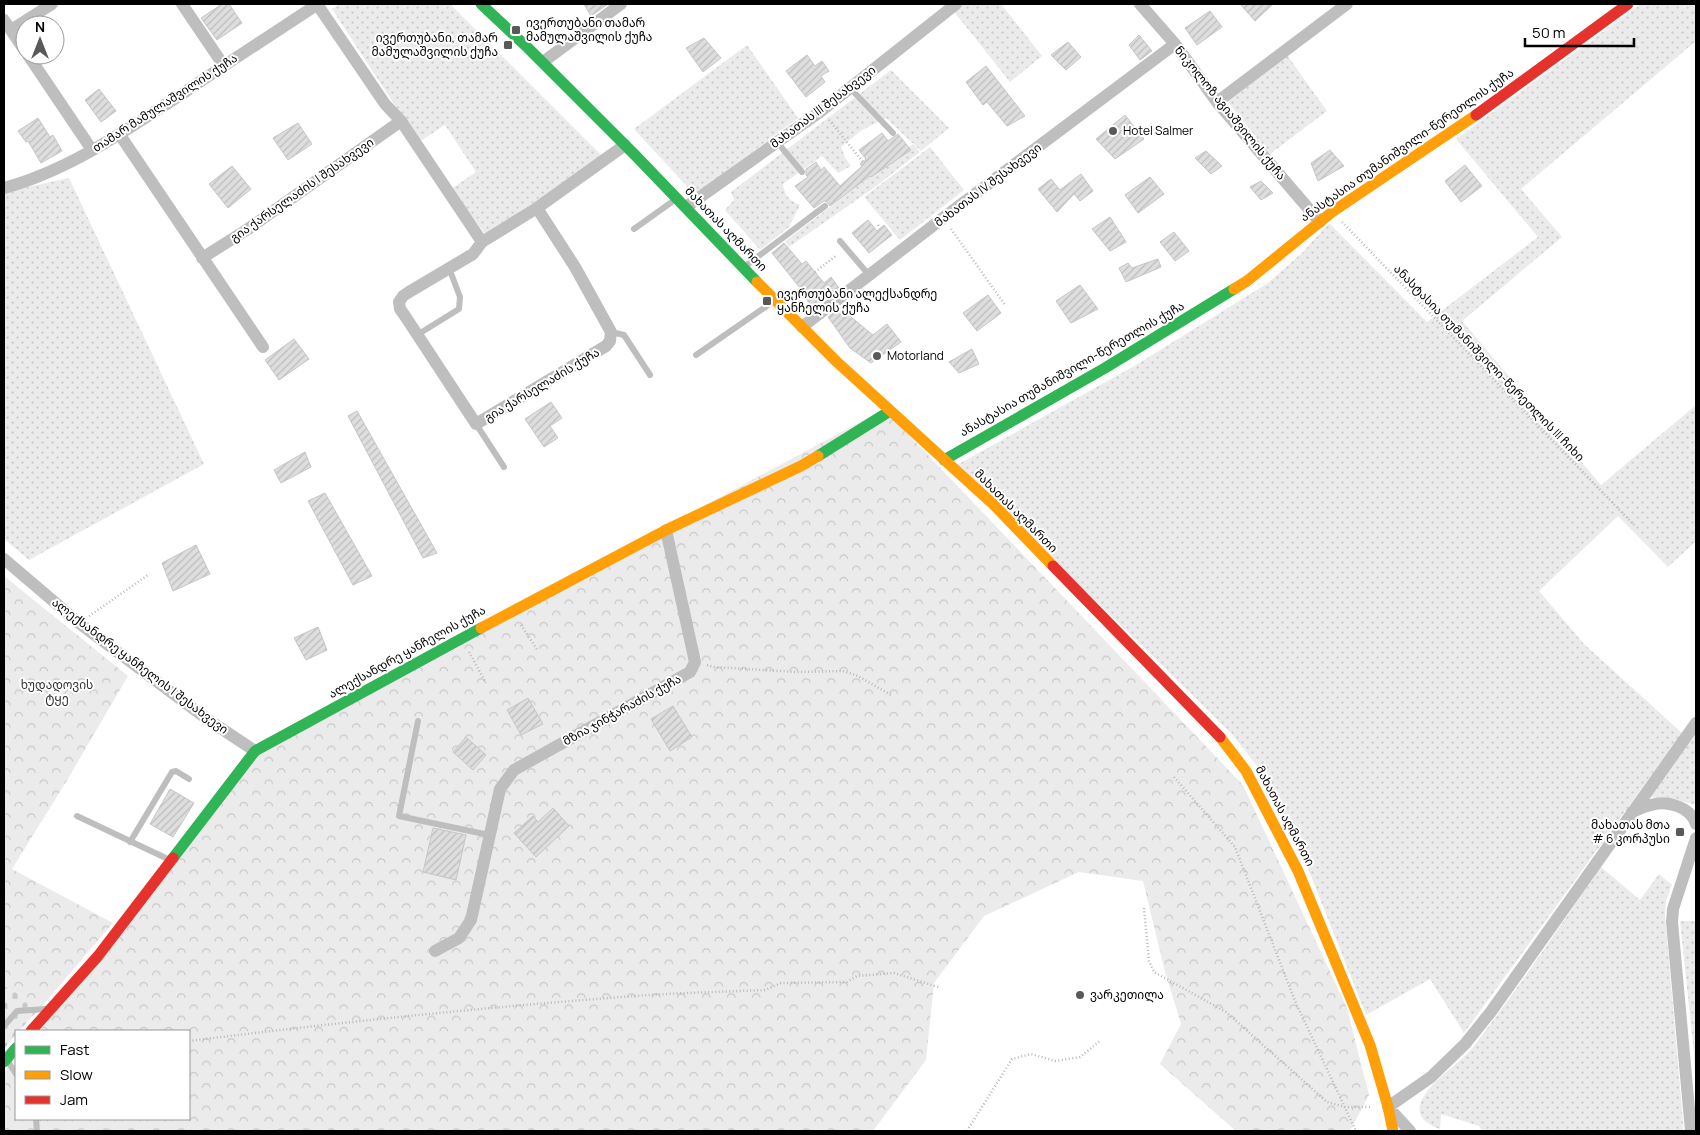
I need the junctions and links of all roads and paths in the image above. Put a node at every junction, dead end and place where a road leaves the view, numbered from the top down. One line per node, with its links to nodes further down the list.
1 (52, 4): 10 (street)
2 (182, 4): 15 (street)
3 (318, 4): 15 (street, თამარ მამულაშვილის ქუჩა); 19 (street)
4 (480, 4): 13 (street, მახათას აღმართი)
5 (620, 4): 13 (street)
6 (956, 4): 16 (street, მახათას III შესახვევი)
7 (1140, 4): 12 (street, ნიკოლოზ აგიაშვილის ქუჩა)
8 (1347, 4): 17 (street)
9 (1628, 4): 31 (street, ანასტასია თუმანიშვილი-წერეთლის ქუჩა)
10 (7, 25): 11 (street)
11 (15, 37)
12 (1175, 44): 17 (street, ნიკოლოზ აგიაშვილის ქუჩა); 32 (street, მახათას IV შესახვევი)
13 (543, 62): 23 (street, მახათას აღმართი)
14 (35, 65): 24 (street)
15 (224, 66): 21 (street, თამარ მამულაშვილის ქუჩა)
16 (845, 89): 18 (street, მახათას III შესახვევი); 20 (lane)
17 (1217, 102): 33 (street, ნიკოლოზ აგიაშვილის ქუჩა)
18 (821, 111): 22 (street, მახათას III შესახვევი); 25 (path)
19 (401, 122): 36 (street); 38 (street, გია ქარსელაძის I შესახვევი)
20 (893, 133)
21 (120, 135): 24 (street, თამარ მამულაშვილის ქუჩა); 38 (street)
22 (777, 142): 26 (lane); 28 (street, მახათას III შესახვევი)
23 (625, 145): 28 (street, მახათას აღმართი); 30 (street, გია ქარსელაძის ქუჩა)
24 (92, 150): 27 (street, თამარ მამულაშვილის ქუჩა)
25 (863, 162)
26 (802, 172)
27 (4, 188)
28 (682, 203): 34 (lane); 40 (street, მახათას აღმართი)
29 (825, 206): 40 (lane)
30 (537, 208): 36 (street, გია ქარსელაძის ქუჩა); 46 (street)
31 (1332, 212): 33 (street, ანასტასია თუმანიშვილი-წერეთლის ქუჩა); 55 (path, ანასტასია თუმანიშვილი-წერეთლის III ჩიხი)
32 (943, 218): 42 (street, მახათას IV შესახვევი); 44 (path)
33 (1320, 222): 53 (street, ანასტასია თუმანიშვილი-წერეთლის ქუჩა)
34 (634, 229)
35 (840, 241): 37 (lane)
36 (482, 242): 39 (street, გია ქარსელაძის ქუჩა)
37 (846, 248): 41 (path); 42 (lane)
38 (202, 258): 48 (street)
39 (448, 268): 47 (lane); 47 (street, გია ქარსელაძის ქუჩა)
40 (743, 268): 43 (street, მახათას აღმართი)
41 (815, 272)
42 (869, 275): 45 (street, მახათას IV შესახვევი)
43 (775, 300): 45 (street, მახათას აღმართი); 49 (lane)
44 (1005, 305)
45 (802, 327): 51 (street, მახათას აღმართი)
46 (611, 332): 50 (lane); 52 (street, გია ქარსელაძის ქუჩა)
47 (417, 335): 52 (street, გია ქარსელაძის ქუჩა)
48 (263, 347)
49 (696, 355)
50 (650, 375)
51 (890, 411): 53 (street, მახათას აღმართი); 56 (street, ალექსანდრე ყანჩელის ქუჩა)
52 (476, 424): 54 (lane)
53 (944, 460): 90 (street, მახათას აღმართი)
54 (504, 467)
55 (1634, 525)
56 (666, 530): 59 (street, ალექსანდრე ყანჩელის ქუჩა); 63 (street)
57 (4, 559): 60 (street, ალექსანდრე ყანჩელის I შესახვევი)
58 (148, 575): 60 (path)
59 (512, 611): 61 (street, ალექსანდრე ყანჩელის ქუჩა); 62 (path)
60 (79, 623): 68 (street, ალექსანდრე ყანჩელის I შესახვევი)
61 (462, 638): 64 (path); 68 (street, ალექსანდრე ყანჩელის ქუჩა)
62 (538, 651)
63 (695, 662): 65 (path); 74 (street, მზია ჯინჭარაძის ქუჩა)
64 (486, 683)
65 (892, 695)
66 (418, 721): 74 (lane)
67 (1696, 724): 71 (street)
68 (255, 751): 77 (street, ალექსანდრე ყანჩელის ქუჩა)
69 (1174, 777): 89 (path)
70 (189, 779): 76 (lane)
71 (1632, 812): 73 (street); 90 (street)
72 (77, 816): 76 (lane)
73 (1696, 820)
74 (489, 834): 79 (street, მზია ჯინჭარაძის ქუჩა)
75 (1696, 838): 95 (street)
76 (130, 842): 77 (lane)
77 (171, 860): 81 (street, ალექსანდრე ყანჩელის ქუჩა)
78 (1144, 908): 89 (path)
79 (435, 950)
80 (938, 987): 85 (path)
81 (51, 1009): 82 (lane); 83 (street, ალექსანდრე ყანჩელის ქუჩა)
82 (4, 1026)
83 (32, 1030)
84 (1101, 1040): 91 (path)
85 (190, 1041)
86 (15, 1049): 87 (street)
87 (5, 1060): 88 (lane)
88 (15, 1073)
89 (1345, 1107): 90 (path); 92 (path)
90 (1388, 1107): 93 (street, მახათას აღმართი); 94 (street)
91 (966, 1131)
92 (1356, 1131)
93 (1394, 1131)
94 (1410, 1131)
95 (1691, 1131)

